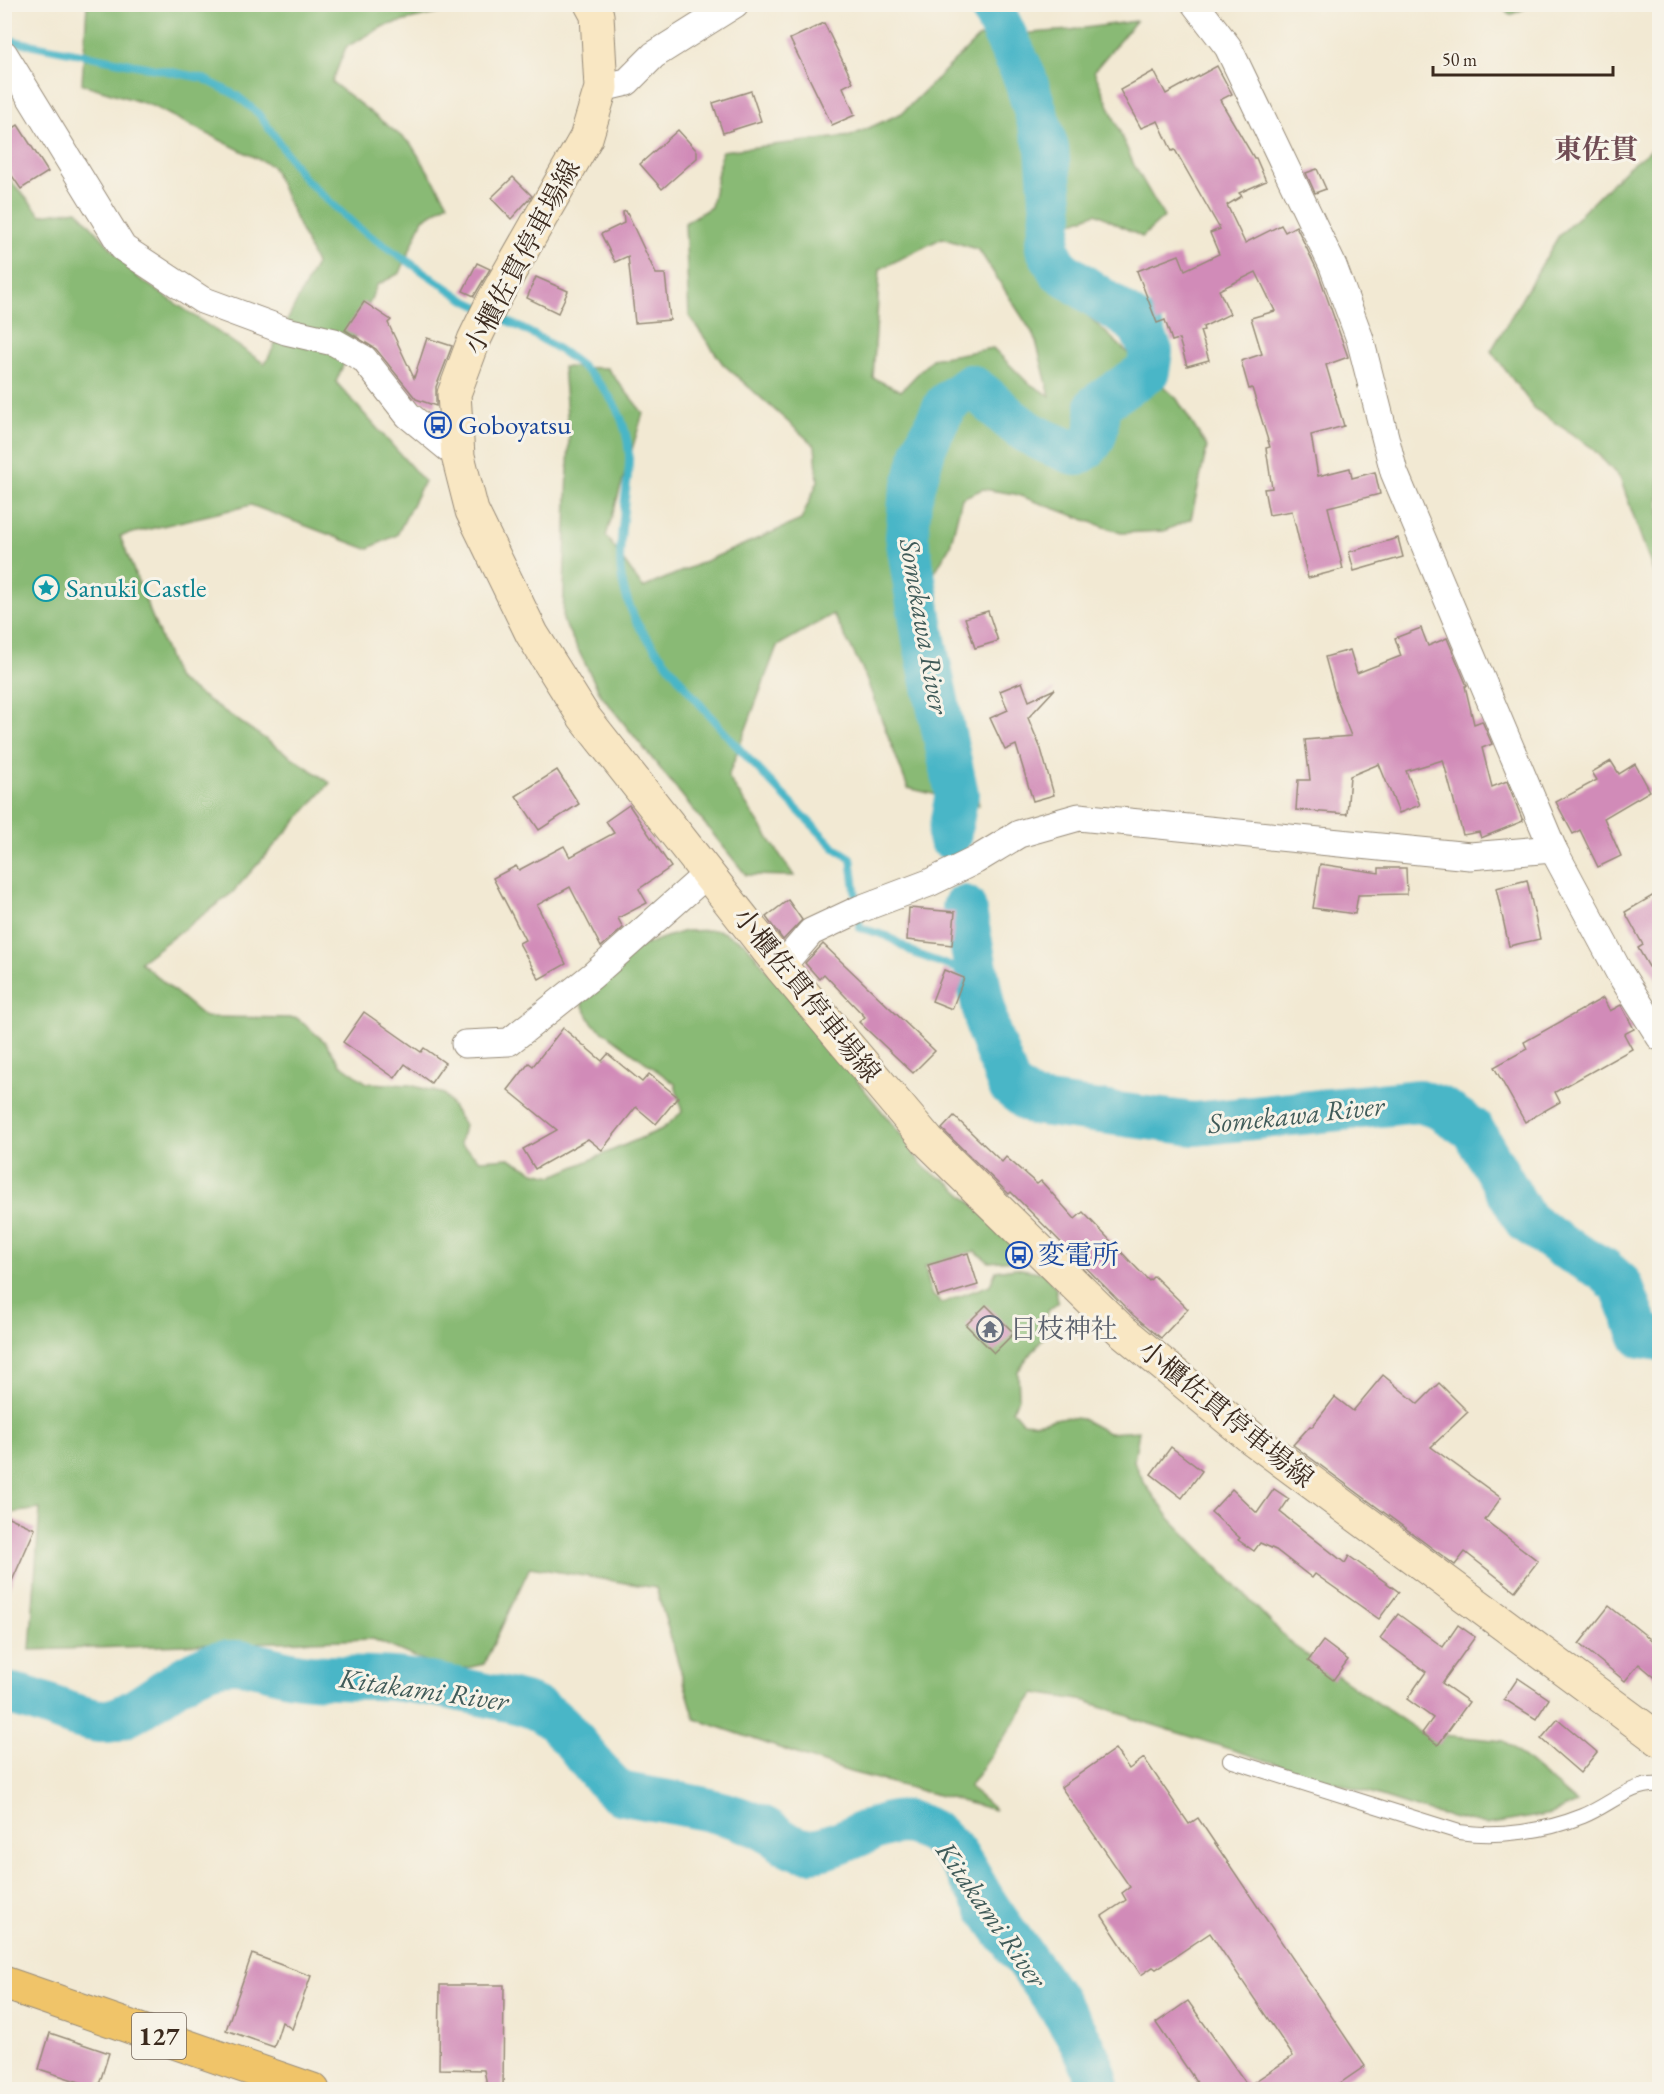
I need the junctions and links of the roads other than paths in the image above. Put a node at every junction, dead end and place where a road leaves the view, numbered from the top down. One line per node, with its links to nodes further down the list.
1 (591, 4): 5 (main road, 小櫃佐貫停車場線)
2 (735, 4): 5 (street)
3 (1195, 4): 7 (street)
4 (4, 54): 6 (street)
5 (601, 88): 6 (main road, 小櫃佐貫停車場線)
6 (458, 456): 8 (main road, 小櫃佐貫停車場線)
7 (1553, 849): 9 (street); 10 (street)
8 (707, 874): 9 (main road, 小櫃佐貫停車場線); 11 (street)
9 (781, 967): 12 (main road, 小櫃佐貫停車場線)
10 (1658, 1027)
11 (465, 1044)
12 (1659, 1740)
13 (1230, 1760): 14 (lane)
14 (1659, 1785)
15 (4, 1983): 16 (highway, 127)
16 (266, 2084): 17 (highway, 127)
17 (313, 2090)

